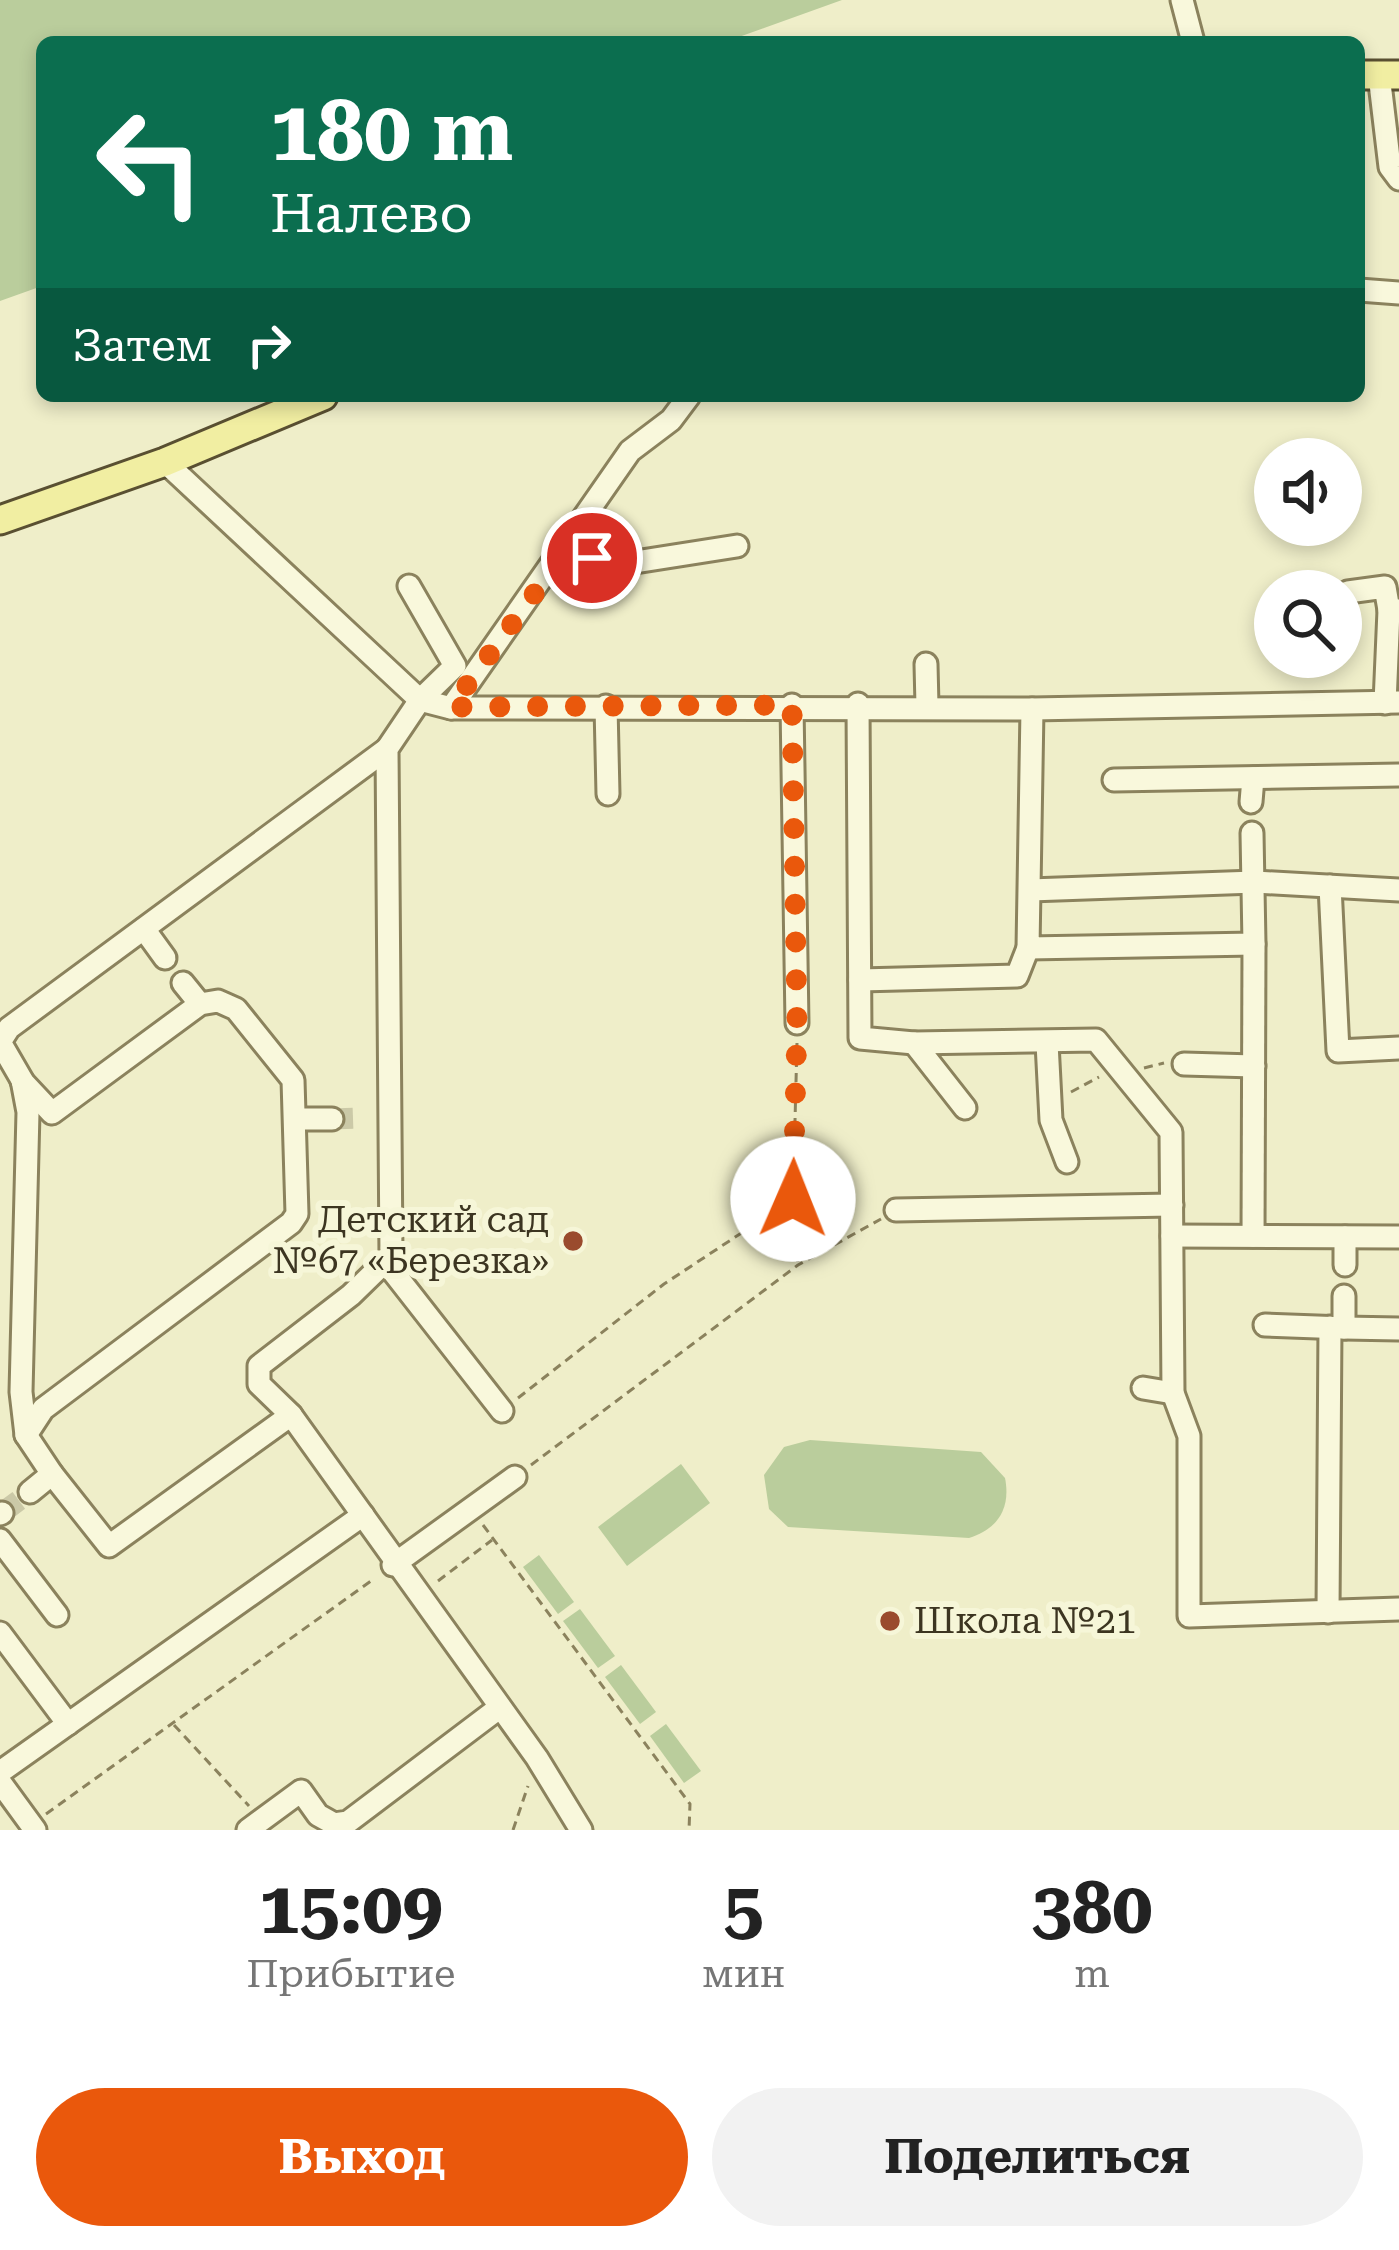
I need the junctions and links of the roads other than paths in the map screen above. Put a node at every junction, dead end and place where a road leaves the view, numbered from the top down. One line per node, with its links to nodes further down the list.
1 (1182, 0): 2 (lane)
2 (1191, 36)
3 (1379, 75): 4 (lane)
4 (1399, 179)
5 (1365, 290): 6 (lane)
6 (1399, 293)
7 (309, 402): 9 (main road)
8 (684, 402): 12 (lane)
9 (165, 462): 10 (main road); 17 (lane)
10 (0, 520)
11 (737, 546): 12 (lane)
12 (560, 559): 23 (lane)
13 (409, 586): 17 (lane)
14 (1362, 590): 15 (lane)
15 (1394, 610): 18 (lane)
16 (926, 664): 22 (lane)
17 (420, 700): 23 (lane); 25 (lane)
18 (1392, 703): 24 (lane)
19 (858, 704): 20 (lane); 22 (lane); 40 (lane)
20 (792, 705): 21 (lane); 43 (lane)
21 (606, 706): 23 (lane); 29 (lane)
22 (927, 706): 24 (lane)
23 (451, 707)
24 (1032, 709): 34 (lane)
25 (387, 749): 36 (lane); 52 (lane)
26 (1399, 775): 27 (lane)
27 (1253, 778): 28 (lane); 30 (lane)
28 (1114, 780)
29 (608, 794)
30 (1252, 802)
31 (1252, 833): 32 (lane)
32 (1255, 883): 33 (lane); 34 (lane); 37 (lane)
33 (1330, 886): 35 (lane); 46 (lane)
34 (1030, 890): 38 (lane)
35 (1399, 890)
36 (144, 929): 39 (lane); 49 (lane)
37 (1255, 944): 38 (lane); 48 (lane)
38 (1028, 948): 40 (lane)
39 (165, 958)
40 (860, 980): 44 (lane)
41 (183, 983): 42 (lane)
42 (200, 1004): 49 (lane); 53 (lane)
43 (797, 1023)
44 (914, 1043): 45 (lane); 50 (lane)
45 (1047, 1043): 55 (lane); 56 (lane)
46 (1399, 1048)
47 (1184, 1064): 48 (lane)
48 (1254, 1066): 59 (lane)
49 (22, 1081): 72 (lane)
50 (965, 1108)
51 (362, 1118): 52 (lane)
52 (387, 1118): 62 (lane)
53 (296, 1119): 54 (lane); 72 (lane)
54 (332, 1119)
55 (1067, 1162)
56 (1172, 1205): 57 (lane); 58 (lane)
57 (896, 1210)
58 (1172, 1236): 59 (lane); 69 (lane)
59 (1253, 1236): 61 (lane)
60 (1399, 1237): 61 (lane)
61 (1345, 1238): 63 (lane)
62 (387, 1264): 70 (lane); 71 (lane)
63 (1345, 1265)
64 (1344, 1296): 66 (lane)
65 (1265, 1324): 66 (lane)
66 (1337, 1328): 67 (lane); 80 (lane)
67 (1399, 1329)
68 (1143, 1388): 69 (lane)
69 (1173, 1393): 80 (lane)
70 (502, 1411)
71 (291, 1415): 73 (lane); 76 (lane)
72 (26, 1436): 73 (lane)
73 (52, 1474): 75 (lane)
74 (515, 1477): 78 (lane)
75 (30, 1492)
76 (363, 1515): 78 (lane); 84 (lane)
77 (0, 1540): 81 (lane)
78 (393, 1565): 83 (lane)
79 (1399, 1609): 80 (lane)
80 (1328, 1612)
81 (57, 1615)
82 (0, 1633): 84 (lane)
83 (499, 1708): 88 (lane); 89 (lane)
84 (68, 1724): 85 (lane)
85 (0, 1772)
86 (0, 1782): 87 (lane)
87 (41, 1822)
88 (255, 1825)
89 (581, 1830)

